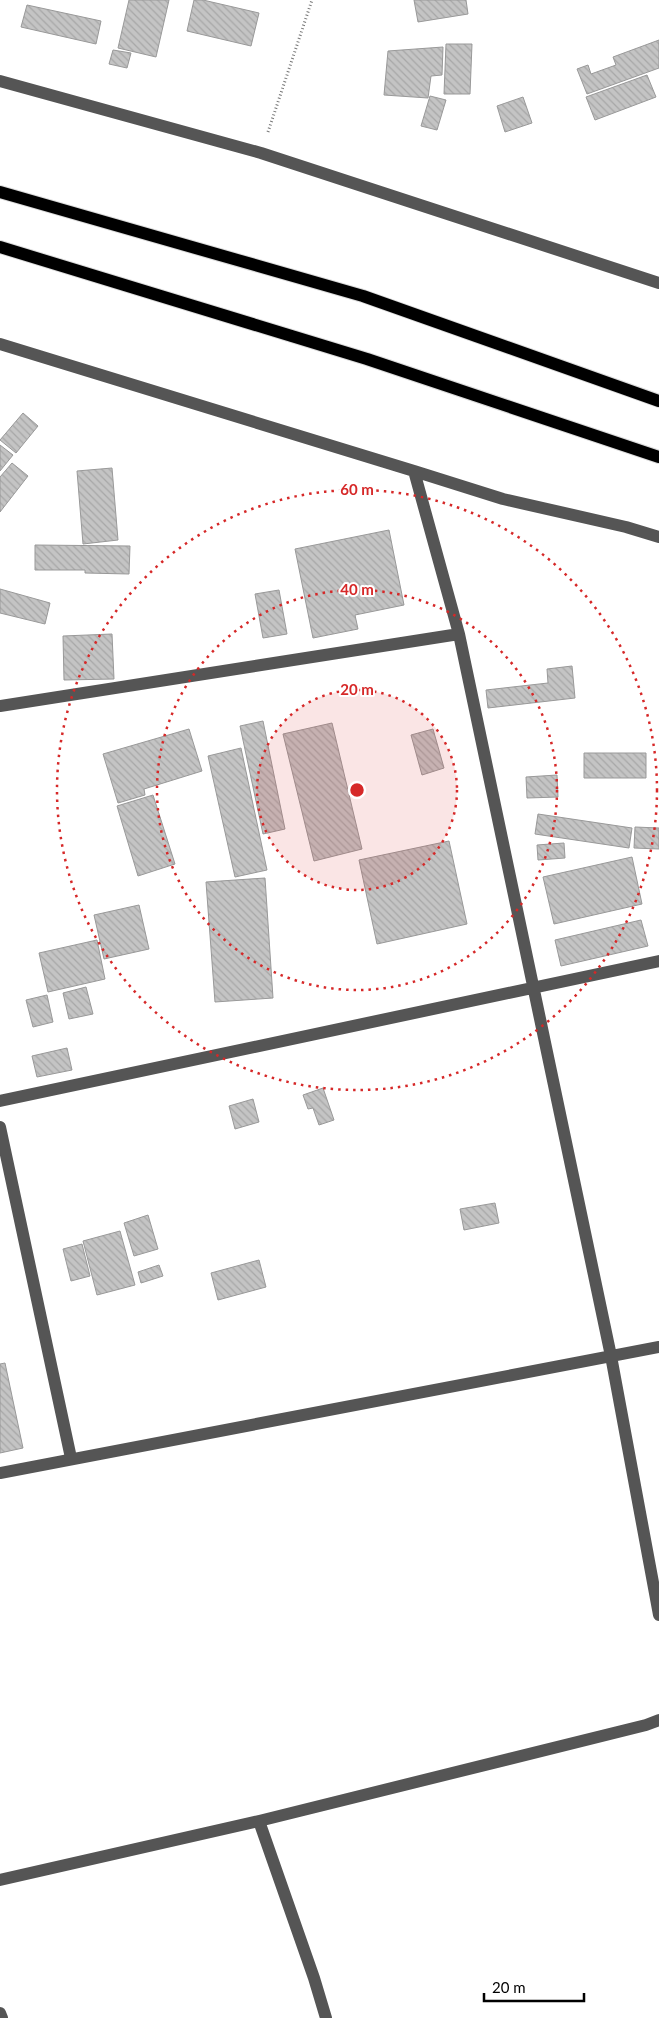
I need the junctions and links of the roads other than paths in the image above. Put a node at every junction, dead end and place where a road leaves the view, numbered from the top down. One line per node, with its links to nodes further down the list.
1 (0, 81): 4 (street)
2 (0, 192): 6 (main road)
3 (0, 247): 7 (main road)
4 (659, 283)
5 (0, 344): 8 (street)
6 (659, 401)
7 (659, 457)
8 (414, 471): 9 (street); 10 (street)
9 (659, 537)
10 (459, 634): 11 (street); 13 (street)
11 (0, 706)
12 (659, 961): 13 (street)
13 (535, 988): 14 (street); 17 (street)
14 (0, 1101)
15 (0, 1127): 18 (street)
16 (659, 1347): 17 (street)
17 (611, 1356): 18 (street); 20 (street)
18 (71, 1458): 19 (street)
19 (0, 1473)
20 (659, 1615)
21 (659, 1720): 22 (street)
22 (259, 1821): 23 (street); 26 (street)
23 (0, 1880)
24 (0, 2013): 25 (street)
25 (2, 2018)
26 (326, 2018)

